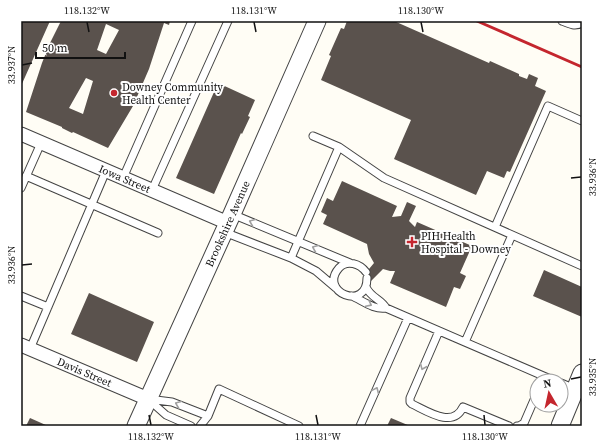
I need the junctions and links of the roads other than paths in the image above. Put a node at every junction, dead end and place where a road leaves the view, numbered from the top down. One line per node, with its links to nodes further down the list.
1 (192, 21): 13 (lane)
2 (228, 21): 15 (lane)
3 (316, 21): 17 (street, Brookshire Avenue)
4 (562, 21): 5 (lane)
5 (582, 23)
6 (582, 121): 18 (lane)
7 (21, 134): 9 (street, Iowa Street)
8 (314, 136): 10 (lane)
9 (41, 143): 11 (street, Iowa Street); 12 (lane)
10 (339, 147): 18 (lane); 21 (lane)
11 (106, 171): 13 (street, Iowa Street); 16 (lane)
12 (26, 176): 14 (lane); 16 (lane)
13 (123, 178): 15 (street, Iowa Street)
14 (21, 188)
15 (152, 190): 17 (street, Iowa Street)
16 (92, 204): 19 (lane); 29 (lane)
17 (228, 223): 21 (lane, one-way to 17); 22 (lane); 38 (street, Brookshire Avenue)
18 (495, 227): 20 (lane)
19 (158, 233)
20 (512, 235): 24 (lane); 33 (lane)
21 (298, 241): 22 (lane); 23 (lane, one-way to 21)
22 (291, 258): 26 (lane)
23 (350, 263): 25 (lane); 26 (lane)
24 (582, 266)
25 (366, 287): 28 (lane); 30 (lane)
26 (336, 288): 28 (lane)
27 (21, 296): 29 (lane)
28 (352, 296): 30 (lane, one-way to 30)
29 (48, 307): 34 (lane)
30 (386, 308): 31 (lane)
31 (408, 318): 32 (lane); 46 (lane, one-way to 31)
32 (438, 331): 33 (lane); 47 (lane, one-way to 47)
33 (465, 342): 35 (lane)
34 (26, 347): 38 (street, Davis Street)
35 (530, 373)
36 (582, 373): 37 (street)
37 (569, 385)
38 (148, 399): 41 (lane, one-way to 38); 42 (street, Brookshire Avenue); 43 (lane)
39 (529, 411): 48 (lane)
40 (563, 413): 49 (street)
41 (208, 416): 44 (lane); 45 (lane)
42 (136, 426)
43 (191, 426)
44 (200, 426)
45 (299, 426)
46 (360, 426)
47 (510, 426)
48 (517, 426)
49 (560, 426)

